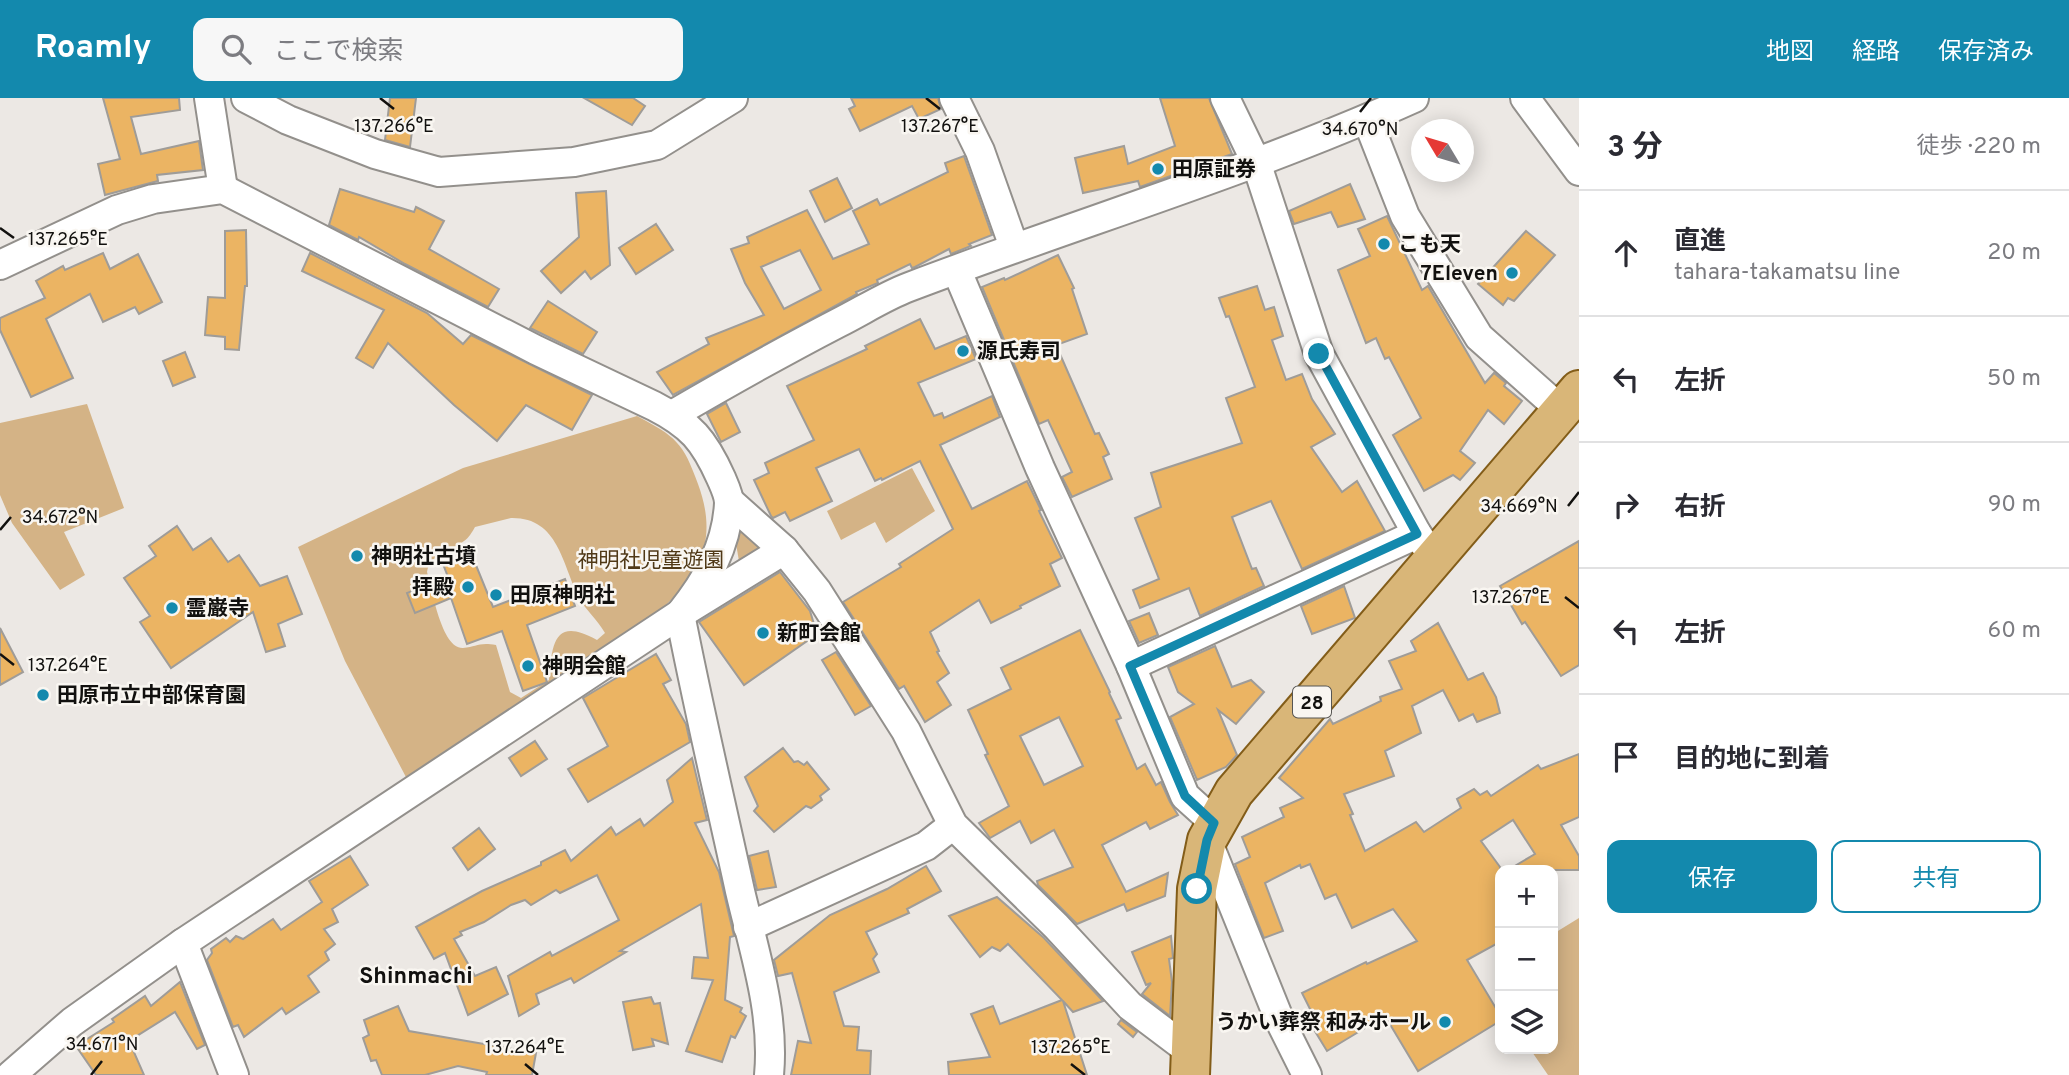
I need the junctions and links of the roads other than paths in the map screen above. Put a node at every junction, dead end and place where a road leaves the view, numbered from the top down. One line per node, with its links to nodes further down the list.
1 (209, 98): 11 (street)
2 (246, 98): 3 (street)
3 (733, 98)
4 (954, 98): 12 (street)
5 (1225, 98): 9 (street)
6 (1414, 98): 8 (street)
7 (1525, 98): 10 (street)
8 (1367, 119): 9 (street); 15 (street)
9 (1256, 162): 12 (street); 18 (street)
10 (1579, 171)
11 (223, 189): 13 (street); 16 (street)
12 (1014, 247): 14 (street)
13 (0, 265)
14 (957, 271): 16 (street); 21 (street)
15 (1570, 400): 18 (main road, 28)
16 (672, 415): 17 (street)
17 (729, 501): 19 (street); 20 (street)
18 (1426, 546): 21 (street); 23 (main road, 28)
19 (784, 550): 20 (street); 22 (street)
20 (680, 614): 24 (street); 25 (street)
21 (1130, 666): 23 (street)
22 (953, 825): 24 (street); 26 (street)
23 (1211, 832): 26 (main road, 28); 30 (street)
24 (748, 927): 29 (street)
25 (183, 943): 27 (street); 28 (street)
26 (1191, 1064)
27 (11, 1075)
28 (234, 1075)
29 (769, 1075)
30 (1307, 1075)

